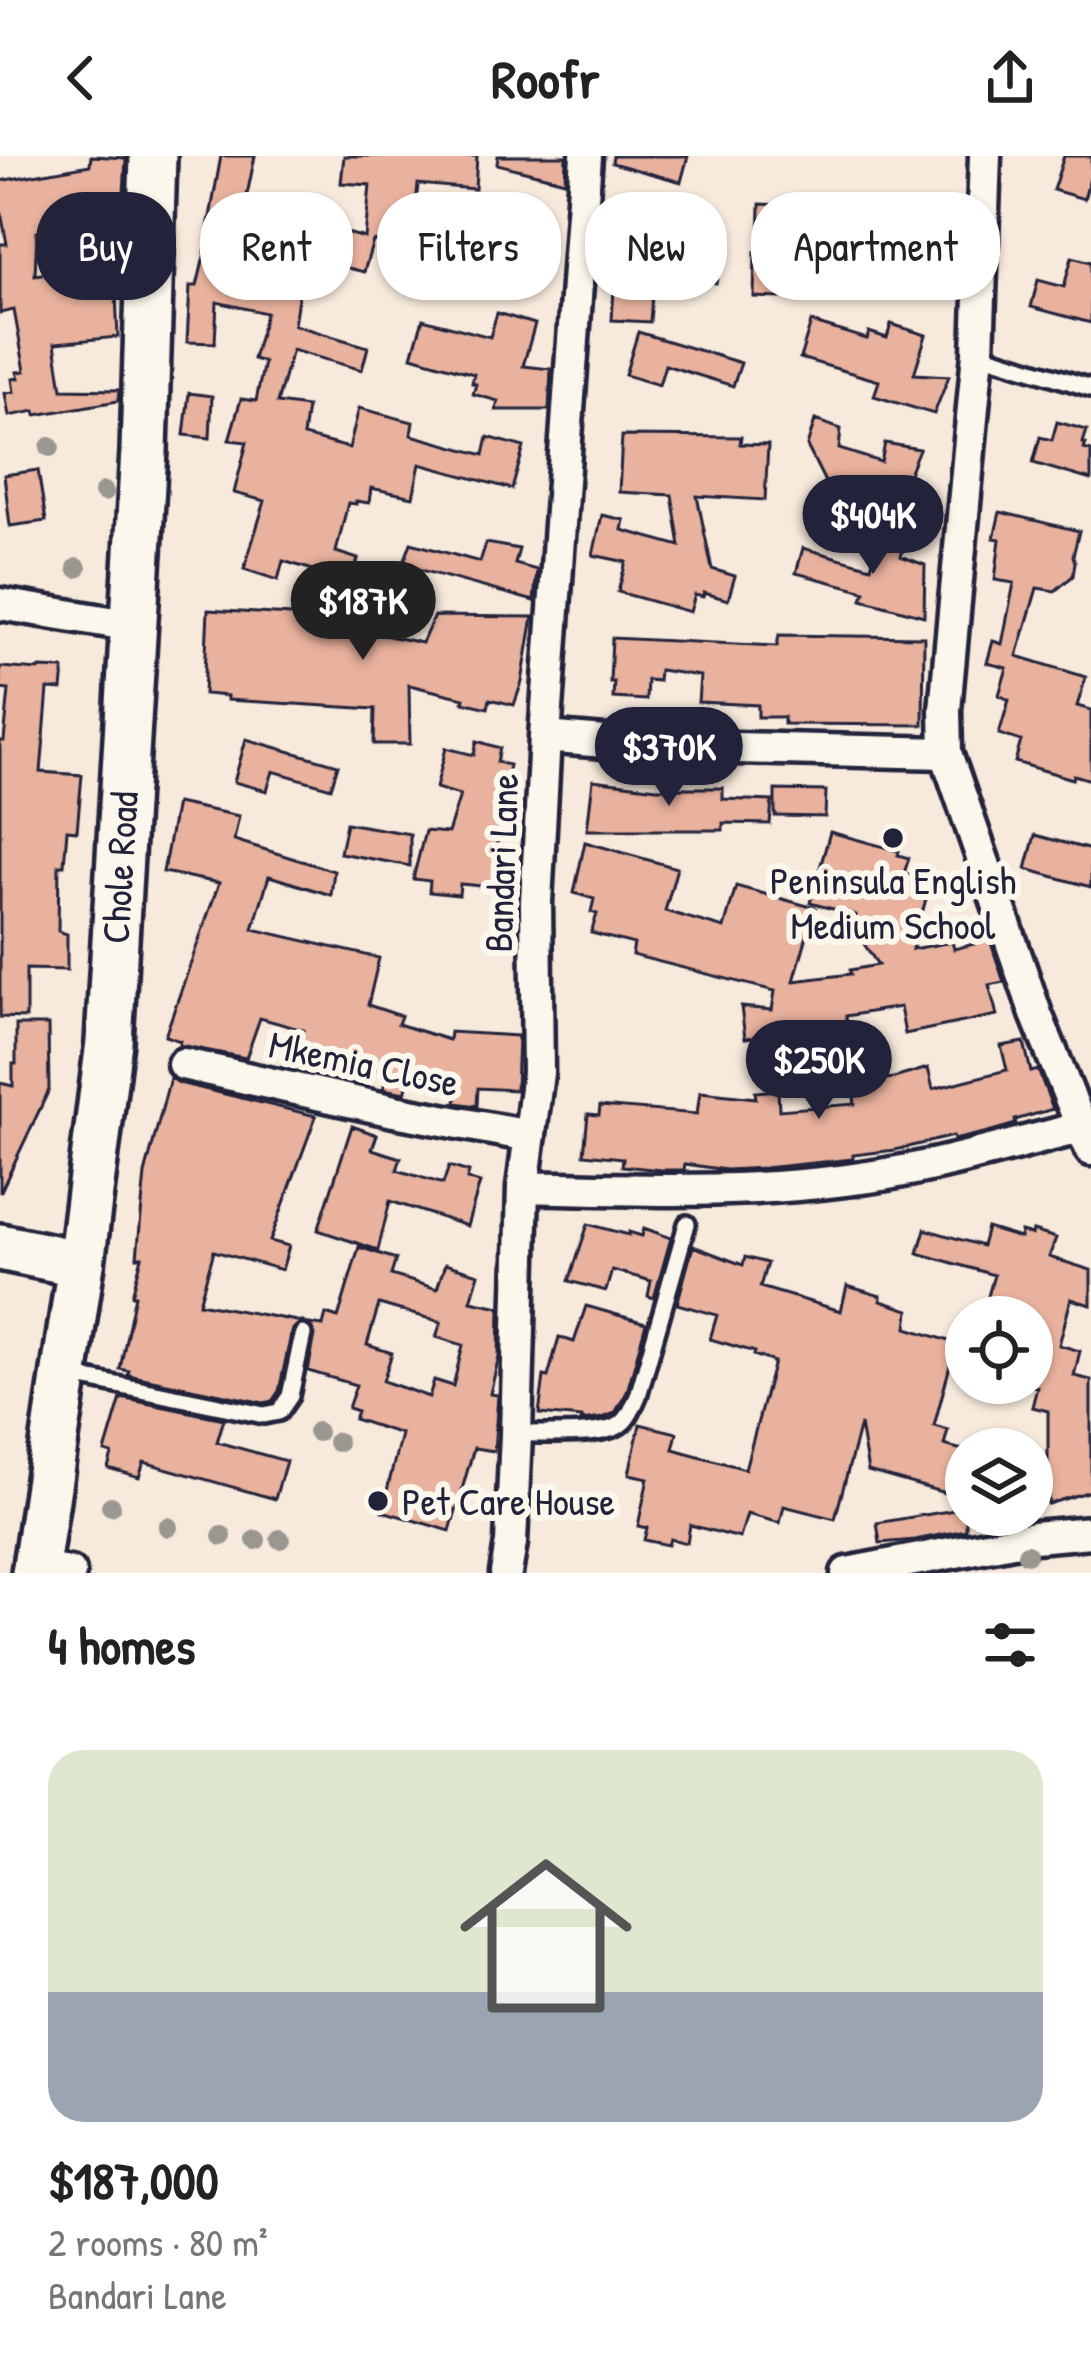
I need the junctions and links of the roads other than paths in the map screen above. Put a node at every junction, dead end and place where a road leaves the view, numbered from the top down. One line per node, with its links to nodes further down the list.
1 (153, 156): 7 (street, Chole Road)
2 (586, 156): 8 (street, Bandari Lane)
3 (985, 156): 4 (street)
4 (978, 352): 5 (lane); 9 (street)
5 (1091, 388)
6 (0, 604): 7 (street)
7 (134, 626): 16 (street, Chole Road)
8 (545, 737): 9 (street); 11 (street, Bandari Lane)
9 (946, 753): 12 (street)
10 (183, 1064): 11 (street, Mkemia Close)
11 (530, 1136): 13 (street, Bandari Lane)
12 (1086, 1139): 13 (street)
13 (523, 1187): 19 (street, Bandari Lane)
14 (688, 1224): 19 (lane)
15 (0, 1246): 16 (street)
16 (81, 1264): 18 (street, Chole Road)
17 (303, 1334): 18 (lane)
18 (65, 1374): 21 (street, Chole Road)
19 (516, 1434): 22 (street, Bandari Lane)
20 (1091, 1532): 23 (street)
21 (47, 1571)
22 (506, 1573)
23 (847, 1573)

